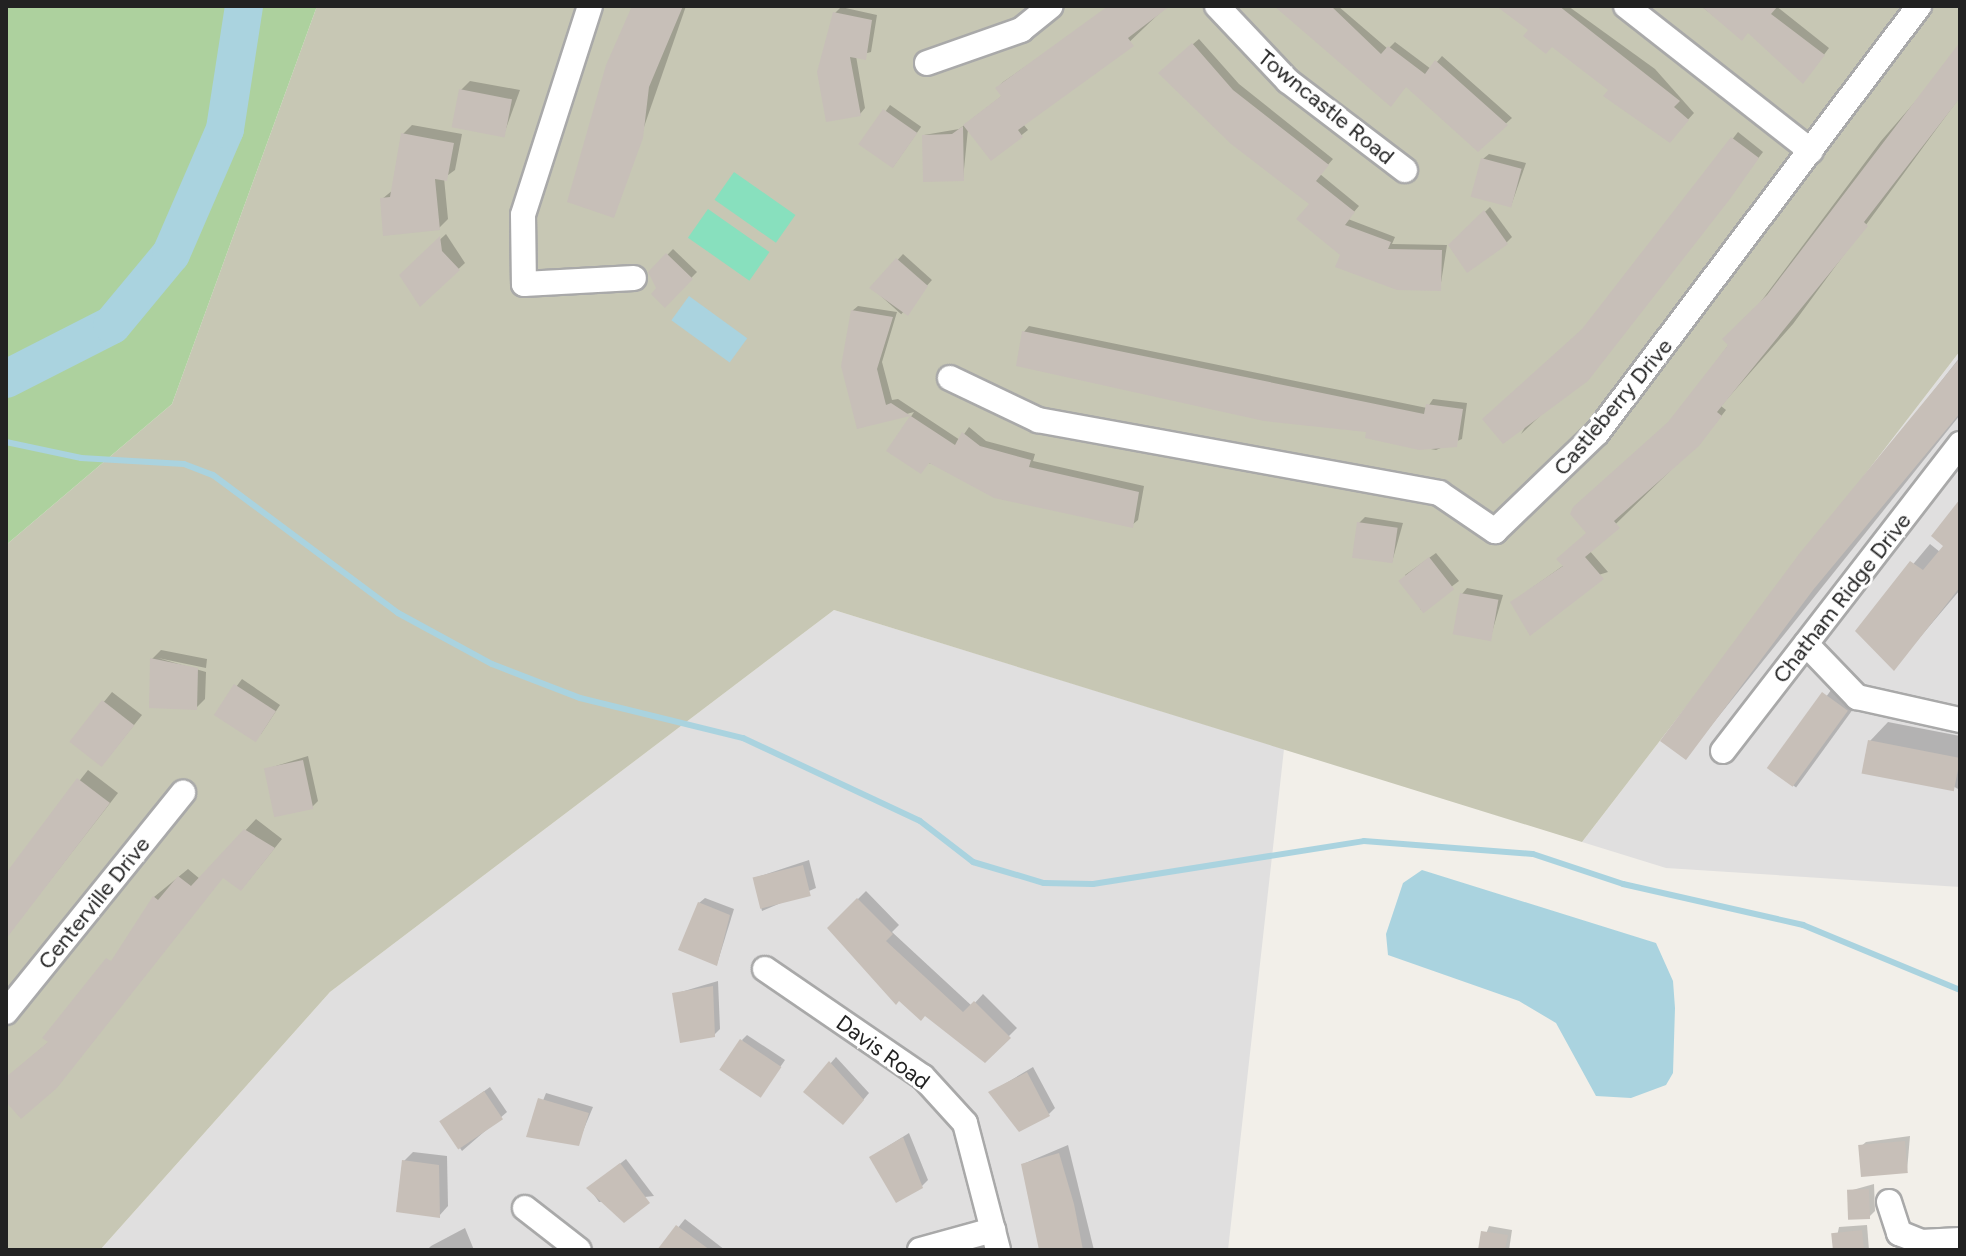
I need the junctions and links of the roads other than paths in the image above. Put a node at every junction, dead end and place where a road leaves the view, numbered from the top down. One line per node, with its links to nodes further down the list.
1 (590, 6): 9 (street)
2 (1051, 6): 6 (street)
3 (1217, 6): 8 (street, Towncastle Road)
4 (1626, 6): 7 (street)
5 (1919, 6): 7 (street, Castleberry Drive)
6 (927, 63)
7 (1811, 151): 10 (street, Castleberry Drive)
8 (1405, 170)
9 (634, 278)
10 (950, 378)
11 (1960, 444): 12 (street, Chatham Ridge Drive)
12 (1806, 644): 13 (street); 14 (street, Chatham Ridge Drive)
13 (1960, 720)
14 (1723, 751)
15 (183, 793): 17 (street, Centerville Drive)
16 (765, 969): 20 (street, Davis Road)
17 (6, 1012)
18 (1889, 1202): 21 (street)
19 (525, 1208): 22 (street)
20 (996, 1240): 23 (street)
21 (1960, 1240)
22 (579, 1250)
23 (920, 1250)

